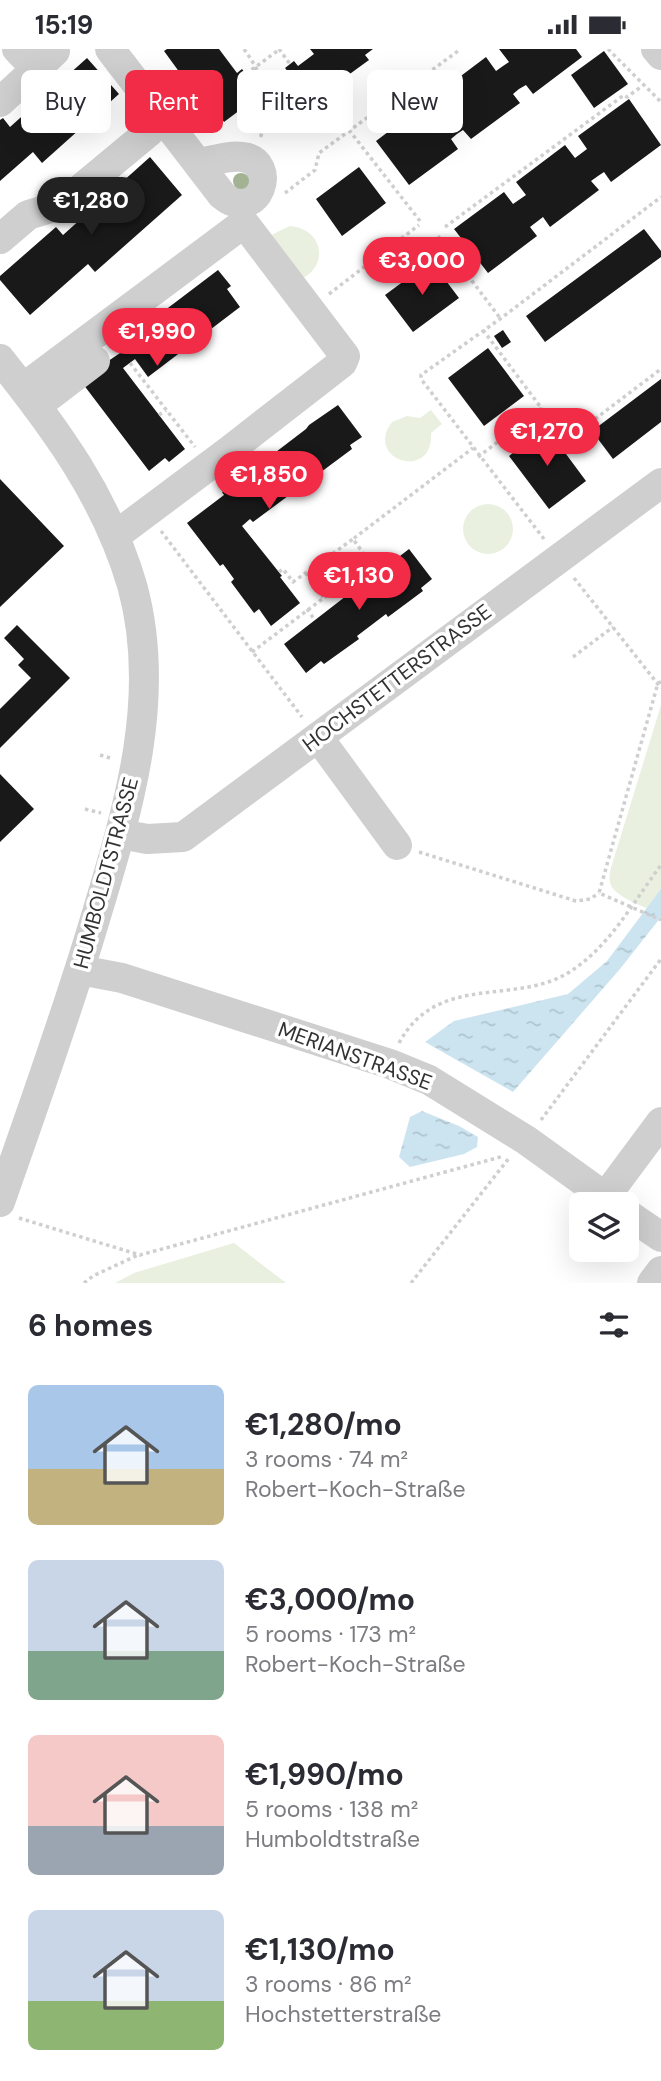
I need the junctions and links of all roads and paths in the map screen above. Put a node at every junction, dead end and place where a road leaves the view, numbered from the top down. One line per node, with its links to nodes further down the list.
1 (110, 49): 20 (street)
2 (244, 49): 10 (path)
3 (279, 49): 9 (path); 10 (path)
4 (608, 49): 12 (path)
5 (656, 49): 7 (street)
6 (458, 50): 15 (path)
7 (661, 55)
8 (36, 56): 13 (street)
9 (290, 64)
10 (256, 67): 11 (path); 19 (path)
11 (252, 70)
12 (645, 84): 14 (path); 23 (path)
13 (0, 101)
14 (661, 102)
15 (353, 127)
16 (148, 133): 25 (street)
17 (345, 133): 21 (path)
18 (351, 133): 26 (path)
19 (250, 159): 20 (street); 20 (street)
20 (199, 163)
21 (281, 196)
22 (661, 197): 27 (path)
23 (445, 227)
24 (438, 236): 27 (path)
25 (0, 239)
26 (309, 309): 35 (street); 43 (street)
27 (500, 319): 28 (path)
28 (483, 330): 33 (path); 40 (path)
29 (0, 359): 35 (street, HUMBOLDTSTRASSE)
30 (95, 362): 35 (street)
31 (130, 363): 37 (path)
32 (661, 369): 39 (path)
33 (513, 370): 34 (path); 36 (path)
34 (508, 374)
35 (30, 397): 47 (street, HUMBOLDTSTRASSE)
36 (542, 408): 39 (path); 42 (path)
37 (166, 410): 38 (path); 43 (path)
38 (159, 415)
39 (566, 441): 41 (path)
40 (473, 449): 42 (path); 46 (path)
41 (565, 452)
42 (478, 457): 48 (path)
43 (222, 466): 45 (street); 47 (street)
44 (661, 483): 48 (street, HOCHSTETTERSTRASSE)
45 (156, 525): 47 (street); 57 (path)
46 (353, 538): 49 (path); 52 (path)
47 (118, 543): 62 (street, HUMBOLDTSTRASSE)
48 (559, 559): 56 (path); 60 (street, HOCHSTETTERSTRASSE)
49 (370, 563): 51 (path); 53 (path)
50 (279, 572): 52 (path)
51 (377, 572)
52 (306, 573): 53 (path)
53 (324, 597): 54 (path)
54 (307, 609): 55 (path); 57 (path)
55 (314, 619)
56 (613, 627): 58 (path); 59 (path)
57 (251, 652): 60 (path)
58 (573, 657)
59 (660, 684): 65 (path)
60 (318, 737): 62 (street, HOCHSTETTERSTRASSE); 63 (street)
61 (85, 809): 62 (path)
62 (114, 824): 69 (street, HUMBOLDTSTRASSE)
63 (397, 845): 65 (path)
64 (661, 865): 66 (path)
65 (599, 893): 66 (path)
66 (630, 907): 67 (path); 70 (path)
67 (661, 920)
68 (661, 959): 72 (path)
69 (80, 970): 70 (street, MERIANSTRASSE); 75 (street, HUMBOLDTSTRASSE)
70 (390, 1064): 72 (street, MERIANSTRASSE)
71 (661, 1122): 74 (street)
72 (526, 1140): 73 (street, MERIANSTRASSE)
73 (599, 1192)
74 (623, 1192)
75 (6, 1209): 78 (path)
76 (639, 1221): 77 (street, MERIANSTRASSE)
77 (661, 1237)
78 (140, 1255): 80 (path); 81 (path)
79 (661, 1271): 82 (street)
80 (84, 1283)
81 (411, 1283)
82 (652, 1283)

